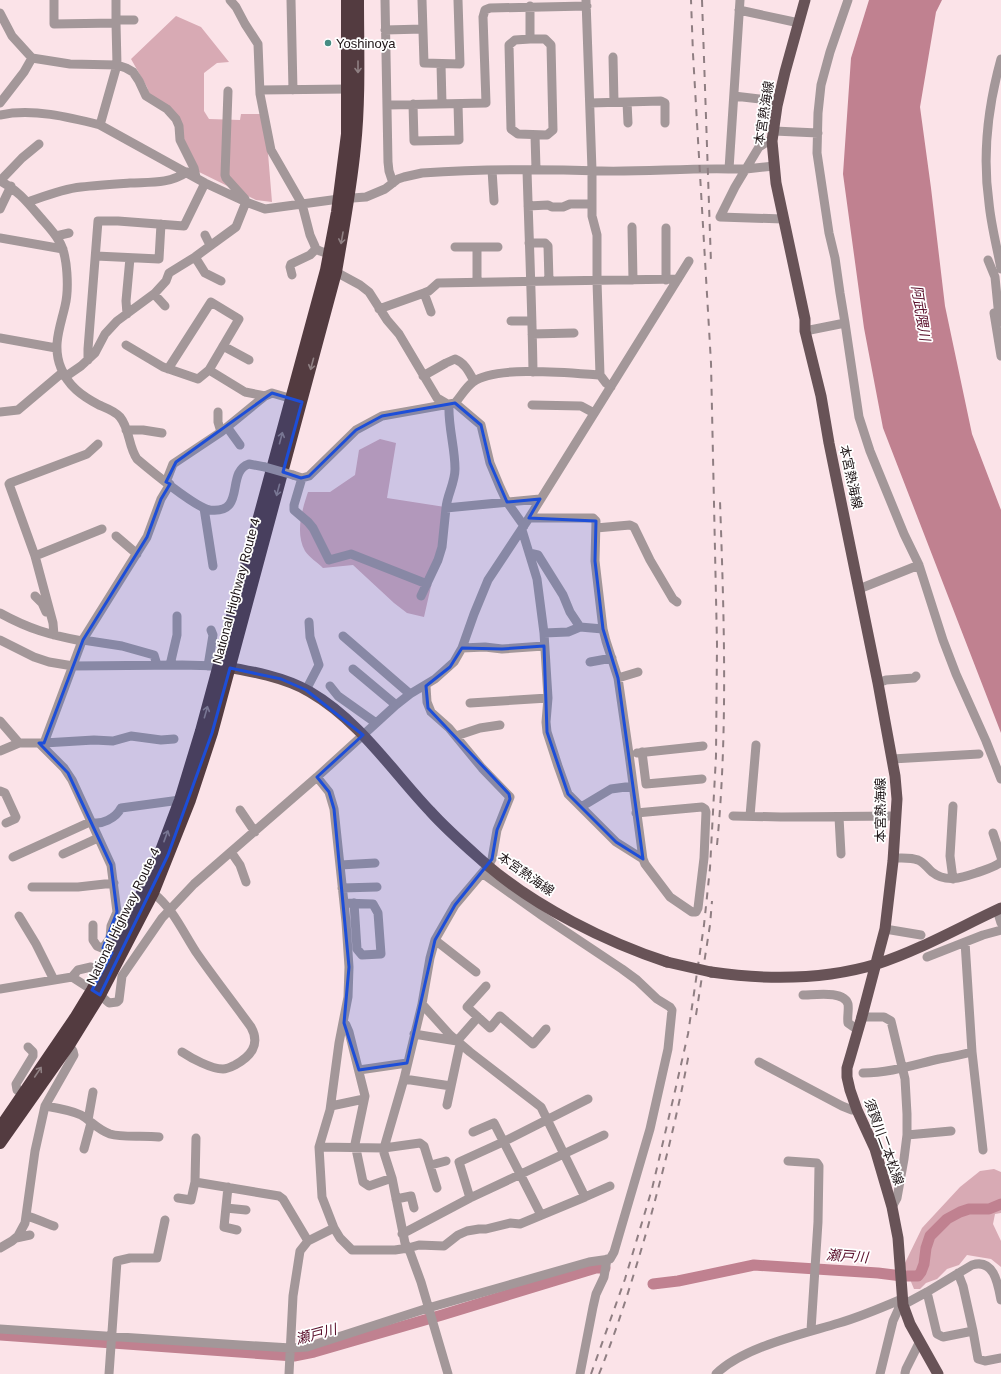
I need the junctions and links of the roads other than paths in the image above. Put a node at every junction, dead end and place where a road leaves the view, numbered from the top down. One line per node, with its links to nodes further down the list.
1 (54, 0): 18 (street)
2 (116, 0): 18 (street)
3 (230, 0): 30 (street)
4 (292, 0): 31 (street)
5 (347, 0): 28 (highway, National Highway Route 4)
6 (358, 0): 61 (highway, National Highway Route 4, one-way to 61)
7 (385, 0): 20 (street)
8 (422, 0): 21 (street)
9 (458, 0): 26 (street)
10 (740, 0): 15 (street)
11 (806, 0): 19 (main road, 本宮熱海線)
12 (848, 0): 46 (street)
13 (586, 3): 14 (street); 37 (street)
14 (530, 6): 22 (street); 40 (street)
15 (739, 10): 19 (street); 32 (street)
16 (0, 13): 24 (street)
17 (134, 20): 18 (street)
18 (116, 22): 27 (street)
19 (799, 23): 33 (main road, 本宮熱海線)
20 (385, 30): 21 (street); 41 (street)
21 (422, 30): 26 (street)
22 (530, 39): 47 (street); 47 (street)
23 (613, 57): 34 (street)
24 (32, 58): 27 (street); 36 (street)
25 (1001, 58): 90 (street)
26 (441, 64): 39 (street)
27 (117, 65): 45 (street); 57 (street)
28 (348, 89): 31 (street); 61 (highway, National Highway Route 4)
29 (228, 90): 64 (street)
30 (260, 90): 31 (street); 65 (street)
31 (293, 90)
32 (734, 96): 33 (street); 52 (street)
33 (778, 101): 48 (main road, 本宮熱海線)
34 (614, 102): 35 (street); 37 (street)
35 (627, 102): 43 (street); 44 (street)
36 (0, 103)
37 (590, 103): 54 (street)
38 (413, 104): 39 (street); 40 (street); 41 (street)
39 (442, 104): 40 (street)
40 (458, 104)
41 (388, 105): 59 (street)
42 (0, 115): 45 (street)
43 (628, 123)
44 (665, 123)
45 (100, 125): 56 (street)
46 (818, 133): 48 (street); 111 (street)
47 (535, 135): 51 (street)
48 (773, 136): 50 (main road, 本宮熱海線); 55 (street)
49 (39, 144): 60 (street)
50 (774, 166): 55 (street); 69 (main road, 本宮熱海線)
51 (532, 169): 53 (street); 54 (street); 67 (street)
52 (729, 169): 54 (street); 55 (street)
53 (492, 170): 59 (street); 62 (street)
54 (596, 170): 66 (street)
55 (746, 170): 69 (street)
56 (187, 172): 57 (street); 63 (street)
57 (196, 177): 58 (street)
58 (205, 183): 64 (street); 70 (street)
59 (393, 183): 61 (street)
60 (11, 186): 63 (street); 68 (street)
61 (344, 198): 65 (street); 84 (highway, National Highway Route 4); 91 (highway, National Highway Route 4, one-way to 91)
62 (494, 201)
63 (28, 202): 75 (street)
64 (246, 202): 65 (street); 78 (street)
65 (302, 204): 83 (street)
66 (592, 204): 67 (street); 99 (street)
67 (528, 206): 77 (street)
68 (0, 209)
69 (783, 219): 112 (main road, 本宮熱海線)
70 (161, 224): 85 (street); 87 (street)
71 (632, 227): 94 (street)
72 (666, 228): 95 (street)
73 (69, 233): 75 (street)
74 (205, 234): 78 (street)
75 (56, 236): 82 (street)
76 (0, 238): 82 (street)
77 (529, 243): 97 (street); 98 (street)
78 (210, 245): 86 (street)
79 (455, 247): 80 (street)
80 (477, 247): 81 (street); 100 (street)
81 (498, 247)
82 (63, 249): 118 (street)
83 (316, 249): 84 (street); 92 (street)
84 (329, 254): 131 (highway, National Highway Route 4)
85 (96, 256): 87 (street); 120 (street)
86 (194, 257): 96 (street); 102 (street)
87 (130, 258): 107 (street)
88 (988, 260): 103 (street)
89 (689, 261): 93 (street)
90 (1001, 269)
91 (336, 272): 105 (street); 131 (highway, National Highway Route 4, one-way to 131)
92 (292, 275)
93 (678, 279): 95 (street); 129 (street)
94 (633, 280): 95 (street); 99 (street)
95 (666, 280)
96 (221, 281)
97 (532, 281): 98 (street); 100 (street); 109 (street)
98 (549, 281): 99 (street)
99 (597, 281): 126 (street)
100 (477, 282): 101 (street)
101 (424, 293): 105 (street); 106 (street)
102 (154, 294): 104 (street); 107 (street)
103 (998, 305): 110 (street); 119 (street)
104 (165, 306)
105 (379, 309): 127 (street)
106 (431, 312)
107 (127, 314): 120 (street)
108 (511, 321): 109 (street)
109 (532, 321): 114 (street)
110 (1001, 322)
111 (845, 323): 112 (street); 155 (street)
112 (805, 331): 158 (main road, 本宮熱海線)
113 (574, 333): 114 (street)
114 (532, 334): 124 (street)
115 (0, 338): 118 (street)
116 (126, 344): 122 (street)
117 (223, 346): 121 (street); 122 (street); 123 (street)
118 (56, 348): 125 (street)
119 (1001, 356)
120 (88, 360): 125 (street)
121 (249, 360)
122 (168, 369): 123 (street)
123 (209, 370): 130 (street)
124 (533, 372): 126 (street); 128 (street)
125 (64, 374): 134 (street); 138 (street)
126 (600, 375): 129 (street)
127 (423, 376): 128 (street); 132 (street)
128 (474, 381): 132 (street)
129 (611, 387): 136 (street)
130 (265, 396): 131 (street); 137 (street)
131 (297, 401): 181 (highway, National Highway Route 4)
132 (452, 404): 142 (street); 145 (street); 147 (street)
133 (532, 405): 136 (street)
134 (0, 412)
135 (218, 412): 137 (street)
136 (594, 414): 144 (street)
137 (224, 429): 141 (street); 143 (street)
138 (126, 430): 139 (street); 143 (street)
139 (162, 433)
140 (98, 444): 154 (street)
141 (240, 445)
142 (298, 476): 146 (street, bridge); 157 (street)
143 (168, 483): 146 (street); 153 (street)
144 (540, 499): 145 (street); 148 (street)
145 (507, 502): 147 (street); 148 (street)
146 (204, 508): 156 (street)
147 (446, 508): 157 (street)
148 (525, 525): 149 (street); 152 (street); 175 (street)
149 (596, 528): 161 (street); 167 (street)
150 (102, 529): 154 (street)
151 (116, 536): 153 (street)
152 (529, 553): 166 (street); 169 (street)
153 (137, 554): 173 (street)
154 (35, 556): 165 (street)
155 (919, 565): 158 (street); 211 (street)
156 (212, 566)
157 (427, 584): 160 (street)
158 (859, 589): 186 (main road, 本宮熱海線)
159 (35, 596): 165 (street)
160 (421, 596)
161 (677, 602)
162 (0, 613): 170 (street)
163 (177, 616): 179 (street)
164 (309, 622): 189 (street)
165 (53, 623): 170 (street)
166 (580, 627): 167 (street); 169 (street)
167 (604, 629): 176 (street)
168 (211, 630): 181 (street)
169 (544, 633): 174 (street)
170 (54, 635): 173 (street)
171 (343, 636): 190 (street)
172 (0, 640): 180 (street)
173 (83, 640): 178 (street); 180 (street)
174 (544, 646): 175 (street); 191 (street)
175 (462, 648): 188 (street)
176 (612, 658): 177 (street); 185 (street)
177 (590, 662)
178 (157, 665): 179 (street); 180 (street)
179 (170, 665): 181 (street)
180 (72, 666): 201 (street)
181 (219, 666): 189 (main road, 本宮熱海線); 214 (highway, National Highway Route 4, one-way to 181); 246 (highway, National Highway Route 4)
182 (353, 669): 193 (street)
183 (638, 672): 185 (street)
184 (916, 676): 186 (street)
185 (618, 678): 206 (street)
186 (878, 683): 208 (main road, 本宮熱海線)
187 (330, 686): 195 (street)
188 (426, 686): 190 (street); 198 (street)
189 (306, 690): 197 (main road, 本宮熱海線)
190 (410, 694): 193 (street)
191 (548, 698): 192 (street); 217 (street)
192 (470, 703)
193 (396, 705): 195 (street)
194 (0, 721): 200 (street)
195 (376, 723): 197 (street)
196 (500, 725): 198 (street)
197 (363, 735): 209 (street); 239 (main road, 本宮熱海線)
198 (456, 736): 239 (street)
199 (174, 739): 201 (street)
200 (19, 743): 201 (street); 204 (street)
201 (41, 743): 224 (street)
202 (756, 745): 221 (street)
203 (703, 746): 205 (street)
204 (0, 750)
205 (642, 752): 206 (street); 210 (street)
206 (629, 754): 212 (street)
207 (979, 754): 208 (street)
208 (892, 759): 222 (main road, 本宮熱海線)
209 (317, 777): 226 (street); 238 (street)
210 (702, 779)
211 (1001, 779)
212 (633, 786): 217 (street); 219 (street)
213 (0, 791): 215 (street)
214 (180, 800): 224 (street); 259 (highway, National Highway Route 4, one-way to 214)
215 (4, 802): 225 (street)
216 (953, 806): 240 (street)
217 (581, 807): 235 (street)
218 (240, 810): 226 (street)
219 (636, 813): 235 (street); 235 (street)
220 (733, 816): 221 (street)
221 (750, 816): 223 (street)
222 (896, 816): 223 (street); 234 (main road, 本宮熱海線)
223 (839, 817): 231 (street)
224 (90, 822): 228 (street); 232 (street)
225 (6, 823)
226 (255, 832): 229 (street)
227 (993, 833): 233 (street)
228 (98, 838): 230 (street); 242 (street)
229 (231, 852): 241 (street); 249 (street)
230 (63, 854)
231 (841, 854)
232 (13, 857)
233 (1001, 857)
234 (894, 858): 240 (street); 254 (main road, 本宮熱海線)
235 (643, 859)
236 (1001, 862): 240 (street)
237 (375, 863): 238 (street)
238 (340, 865): 245 (street)
239 (485, 869): 257 (street); 261 (main road, 本宮熱海線, bridge); 343 (street)
240 (953, 879)
241 (246, 882)
242 (114, 883): 243 (street); 259 (street)
243 (32, 887)
244 (377, 887): 245 (street)
245 (342, 888): 247 (street)
246 (153, 893): 249 (street); 268 (highway, National Highway Route 4)
247 (344, 903): 248 (street); 273 (street)
248 (354, 903): 248 (street)
249 (169, 909): 268 (street); 280 (street)
250 (999, 909): 252 (street); 261 (main road, 本宮熱海線)
251 (19, 916): 265 (street)
252 (1001, 923)
253 (93, 925): 259 (street)
254 (885, 929): 256 (street); 261 (main road, 本宮熱海線)
255 (1001, 930): 258 (street)
256 (921, 935)
257 (435, 940): 264 (street); 270 (street)
258 (965, 942): 260 (street); 281 (street)
259 (108, 950): 268 (highway, National Highway Route 4)
260 (927, 957)
261 (876, 964): 272 (main road, 須賀川二本松線)
262 (91, 967): 263 (street)
263 (76, 970): 265 (street); 268 (street)
264 (476, 972)
265 (54, 980): 267 (street)
266 (486, 986): 271 (street)
267 (0, 989)
268 (96, 993): 278 (highway, National Highway Route 4); 290 (highway, National Highway Route 4, one-way to 268)
269 (803, 995): 275 (street)
270 (422, 1004): 276 (street); 277 (street)
271 (478, 1017): 274 (street); 277 (street)
272 (861, 1017): 275 (main road, 須賀川二本松線); 284 (street)
273 (344, 1023): 285 (street); 295 (street)
274 (546, 1029)
275 (858, 1030): 296 (main road, 須賀川二本松線)
276 (414, 1034): 277 (street); 283 (street)
277 (459, 1042): 288 (street); 297 (street)
278 (69, 1045): 294 (street); 307 (highway, National Highway Route 4)
279 (28, 1047): 290 (street)
280 (182, 1052)
281 (972, 1052): 284 (street); 312 (street)
282 (759, 1062): 296 (street)
283 (407, 1063): 285 (street); 287 (street)
284 (903, 1069): 286 (street); 303 (street)
285 (359, 1070): 291 (street)
286 (863, 1073)
287 (404, 1079): 288 (street); 310 (street)
288 (450, 1086): 293 (street)
289 (93, 1092): 298 (street)
290 (23, 1094): 299 (highway, National Highway Route 4)
291 (364, 1099): 295 (street); 309 (street)
292 (588, 1099): 297 (street)
293 (447, 1105)
294 (45, 1106): 298 (street); 332 (street)
295 (331, 1106): 308 (street)
296 (857, 1110): 327 (main road, 須賀川二本松線)
297 (548, 1120): 306 (street); 313 (street)
298 (89, 1121): 304 (street); 311 (street)
299 (0, 1128)
300 (951, 1131): 303 (street)
301 (473, 1132): 306 (street)
302 (604, 1135): 313 (street)
303 (907, 1135): 327 (street)
304 (159, 1137)
305 (196, 1138): 319 (street)
306 (503, 1142): 317 (street); 325 (street)
307 (0, 1143)
308 (319, 1147): 309 (street); 335 (street)
309 (355, 1147): 310 (street); 318 (street)
310 (384, 1148): 316 (street); 318 (street)
311 (84, 1149)
312 (983, 1150)
313 (565, 1154): 317 (street); 323 (street)
314 (446, 1161): 316 (street)
315 (788, 1161): 350 (street)
316 (431, 1165): 322 (street)
317 (519, 1175): 325 (street); 331 (street)
318 (392, 1178): 326 (street)
319 (194, 1182): 321 (street); 324 (street)
320 (610, 1186): 323 (street)
321 (228, 1187): 328 (street); 340 (street)
322 (437, 1188)
323 (585, 1197): 331 (street)
324 (178, 1198)
325 (470, 1198): 337 (street)
326 (396, 1199): 329 (street); 337 (street)
327 (892, 1207): 346 (main road, 須賀川二本松線)
328 (226, 1208): 330 (street); 336 (street)
329 (414, 1208)
330 (246, 1210)
331 (541, 1215): 342 (street)
332 (26, 1216): 334 (street); 339 (street)
333 (165, 1220): 352 (street)
334 (54, 1226)
335 (334, 1228): 340 (street); 342 (street)
336 (237, 1230)
337 (402, 1234): 342 (street)
338 (30, 1235): 339 (street)
339 (16, 1238): 341 (street)
340 (308, 1241): 354 (street)
341 (0, 1248)
342 (408, 1248): 348 (street)
343 (607, 1259): 348 (street); 360 (street)
344 (958, 1273): 345 (street); 347 (street); 351 (street)
345 (927, 1292): 346 (street); 351 (street)
346 (902, 1299): 350 (street); 353 (main road, 須賀川二本松線); 362 (street)
347 (1001, 1300)
348 (430, 1313): 354 (street); 359 (street)
349 (0, 1329): 352 (street)
350 (811, 1330): 361 (street)
351 (973, 1331): 355 (street)
352 (111, 1337): 354 (street); 357 (street)
353 (920, 1341): 356 (street); 363 (main road, 須賀川二本松線)
354 (291, 1353): 358 (street)
355 (1001, 1358)
356 (905, 1373)
357 (109, 1374)
358 (289, 1374)
359 (448, 1374)
360 (580, 1374)
361 (716, 1374)
362 (880, 1374)
363 (938, 1374)

